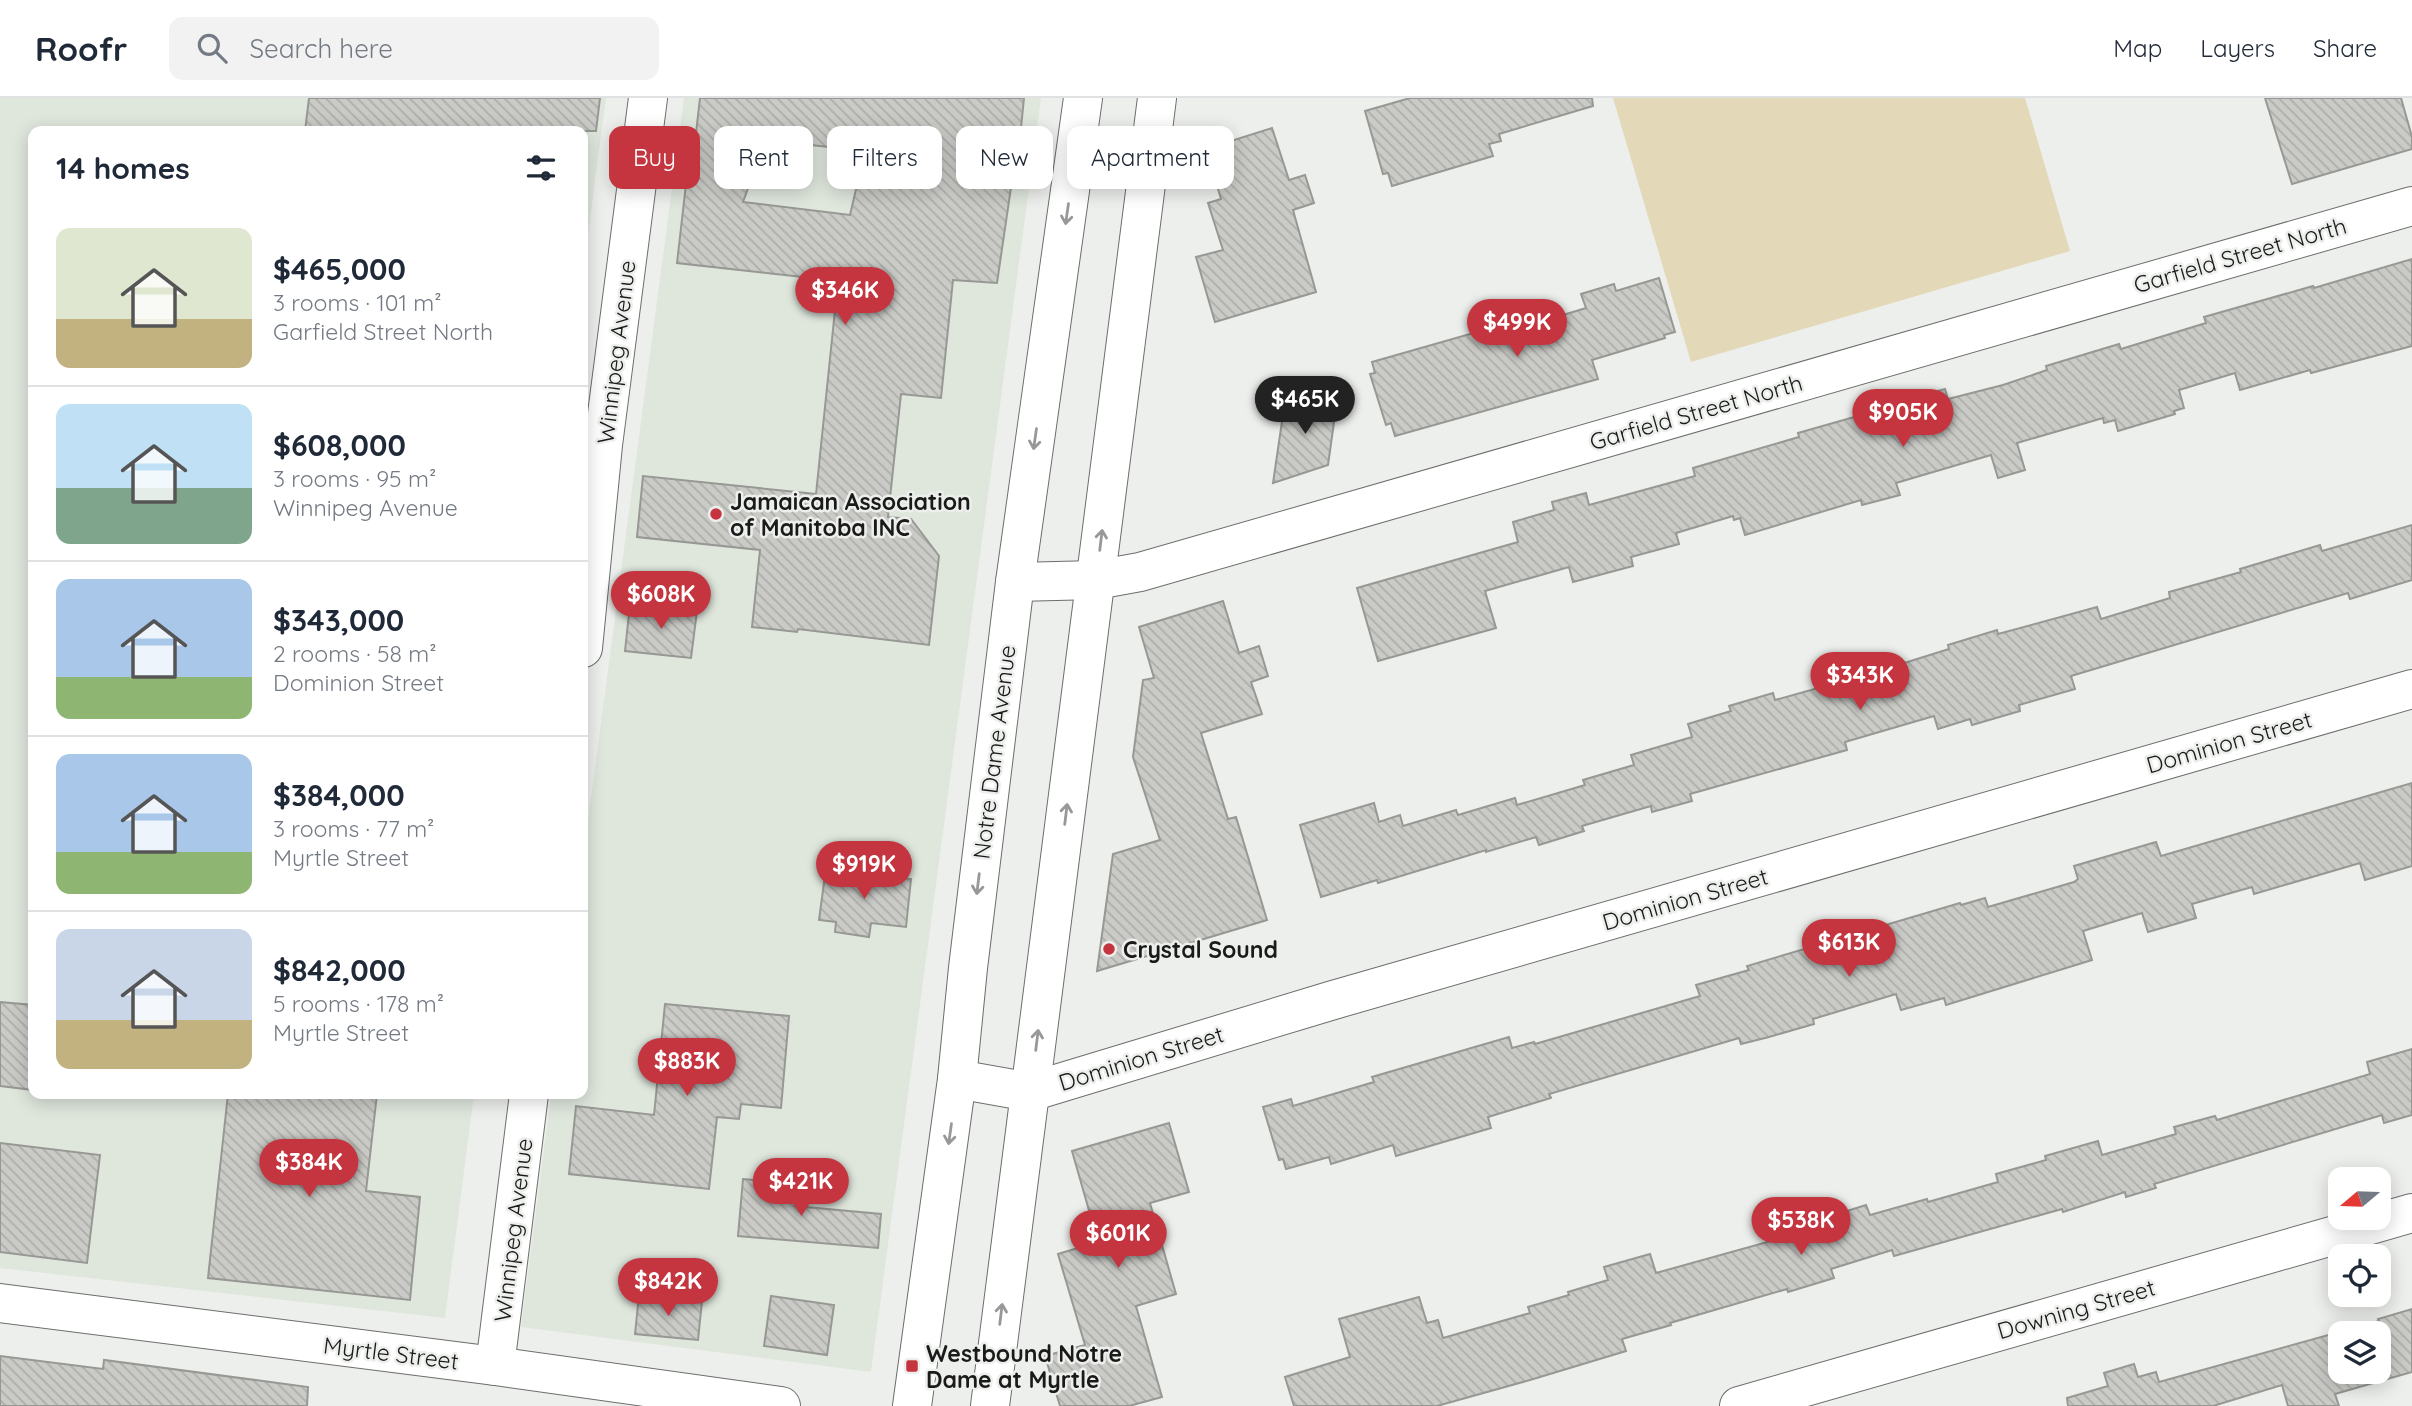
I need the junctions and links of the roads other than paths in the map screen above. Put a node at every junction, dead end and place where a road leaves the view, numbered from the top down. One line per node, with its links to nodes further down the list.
1 (648, 98): 7 (street, Winnipeg Avenue)
2 (1083, 98): 6 (street, Notre Dame Avenue, one-way to 6)
3 (1157, 98): 5 (street, one-way to 3)
4 (2412, 206): 5 (street, Garfield Street North)
5 (1096, 580): 6 (street, Garfield Street North); 10 (street, one-way to 5)
6 (1015, 582): 9 (street, Notre Dame Avenue, one-way to 9)
7 (588, 597)
8 (2412, 689): 10 (street, Dominion Street)
9 (957, 1079): 10 (street, Dominion Street); 16 (street, Notre Dame Avenue, one-way to 16)
10 (1030, 1093): 17 (street, one-way to 10)
11 (528, 1099): 14 (street, Winnipeg Avenue)
12 (2412, 1213): 18 (street, Downing Street)
13 (0, 1303): 14 (street, Myrtle Street)
14 (495, 1366): 15 (street, Myrtle Street)
15 (781, 1406)
16 (912, 1406)
17 (989, 1406)
18 (1740, 1406)

